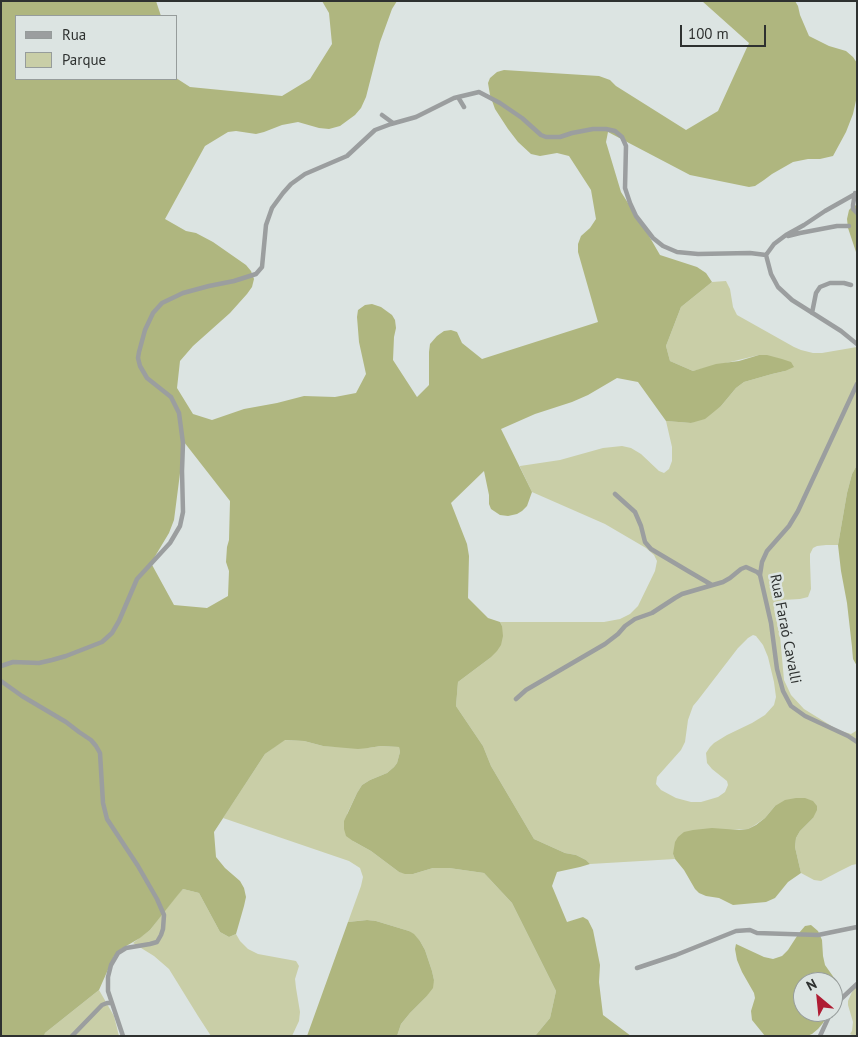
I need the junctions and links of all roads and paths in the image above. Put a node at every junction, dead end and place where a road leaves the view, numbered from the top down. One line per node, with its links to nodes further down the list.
1 (458, 97): 2 (street); 4 (street); 9 (street)
2 (464, 107)
3 (382, 115): 4 (street)
4 (393, 123): 17 (street)
5 (856, 193): 6 (street); 8 (street)
6 (857, 213)
7 (849, 226): 8 (street)
8 (782, 238): 9 (street)
9 (766, 255): 11 (street)
10 (851, 285): 11 (street)
11 (812, 313): 12 (street)
12 (857, 344)
13 (857, 384): 15 (street, Rua Faraó Cavalli)
14 (615, 494): 16 (street)
15 (760, 575): 16 (street); 20 (street, Rua Faraó Cavalli)
16 (712, 585): 19 (street)
17 (1, 666)
18 (1, 681): 25 (street)
19 (516, 699)
20 (857, 742)
21 (857, 927): 22 (street)
22 (637, 968)
23 (857, 984): 24 (street)
24 (843, 997)
25 (112, 1003): 27 (street); 28 (street)
26 (827, 1022): 29 (street)
27 (72, 1036)
28 (123, 1036)
29 (820, 1036)

